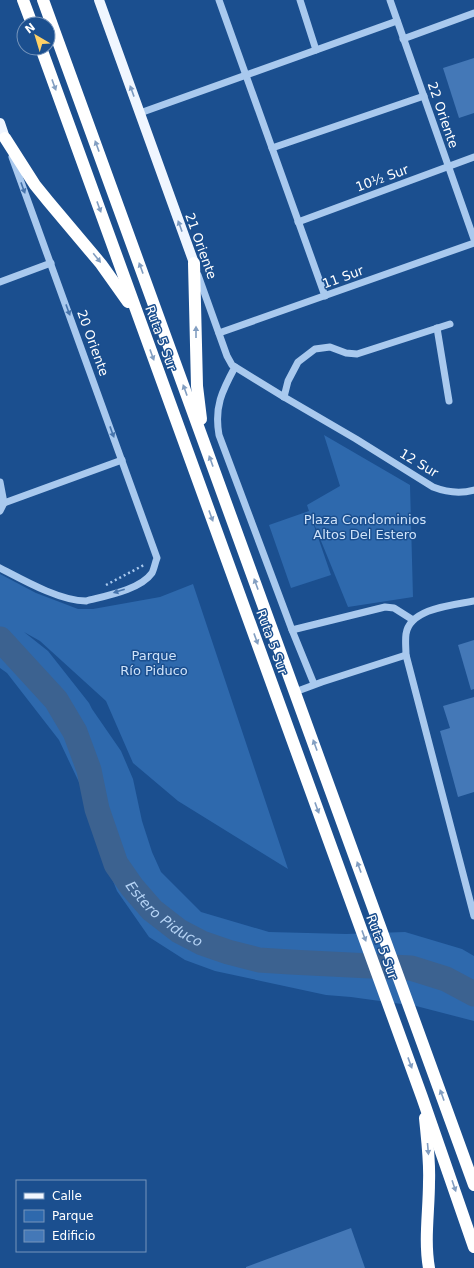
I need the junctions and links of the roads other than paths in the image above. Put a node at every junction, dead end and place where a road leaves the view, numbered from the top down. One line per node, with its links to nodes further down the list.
1 (24, 0): 8 (highway)
2 (43, 0): 36 (highway, Ruta 5 Sur, one-way to 2)
3 (99, 0): 15 (main road, 21 Oriente, one-way to 3)
4 (219, 0): 13 (street)
5 (300, 0): 11 (street)
6 (390, 0): 9 (street, 22 Oriente)
7 (474, 13): 10 (street)
8 (29, 16)
9 (397, 21): 10 (street, 22 Oriente); 11 (street)
10 (403, 39): 14 (street, 22 Oriente)
11 (316, 50): 13 (street)
12 (44, 56): 28 (highway, Ruta 5 Sur, one-way to 28)
13 (245, 75): 15 (street); 18 (street)
14 (424, 96): 18 (street); 20 (street, 22 Oriente)
15 (140, 113): 25 (main road, 21 Oriente, one-way to 15)
16 (0, 123): 17 (main road, 20 Oriente)
17 (6, 138): 24 (street, 20 Oriente, one-way to 24); 28 (highway, one-way to 28)
18 (272, 148): 21 (street)
19 (474, 158): 20 (street, 10½ Sur)
20 (449, 167): 21 (street, 10½ Sur); 22 (street, 22 Oriente)
21 (298, 222): 27 (street)
22 (474, 239)
23 (474, 243): 27 (street, 11 Sur)
24 (50, 263): 26 (street); 37 (street, 20 Oriente, one-way to 37)
25 (194, 263): 31 (street, 21 Oriente); 36 (highway, one-way to 25)
26 (0, 282)
27 (325, 296): 31 (street, 11 Sur)
28 (139, 318): 50 (highway, Ruta 5 Sur, one-way to 50)
29 (450, 324): 30 (street)
30 (437, 328): 33 (street); 34 (street)
31 (219, 333): 32 (street, 21 Oriente)
32 (235, 367): 33 (street, 21 Oriente); 45 (street)
33 (284, 397): 35 (street, 21 Oriente)
34 (449, 401)
35 (356, 439): 39 (street, 12 Sur)
36 (204, 440): 48 (highway, Ruta 5 Sur, one-way to 36)
37 (122, 460): 40 (street); 42 (street, 20 Oriente, one-way to 42)
38 (0, 482): 40 (street)
39 (474, 490)
40 (2, 502): 41 (street)
41 (0, 511)
42 (0, 568)
43 (474, 601): 44 (street)
44 (413, 620): 45 (street); 46 (street)
45 (292, 630): 47 (street)
46 (406, 655): 47 (street); 49 (street)
47 (314, 684): 48 (street)
48 (295, 692): 51 (highway, Ruta 5 Sur, one-way to 48)
49 (474, 916)
50 (422, 1097): 52 (highway, Ruta 5 Sur, one-way to 52); 53 (highway, one-way to 53)
51 (474, 1185)
52 (474, 1247)
53 (429, 1268)

